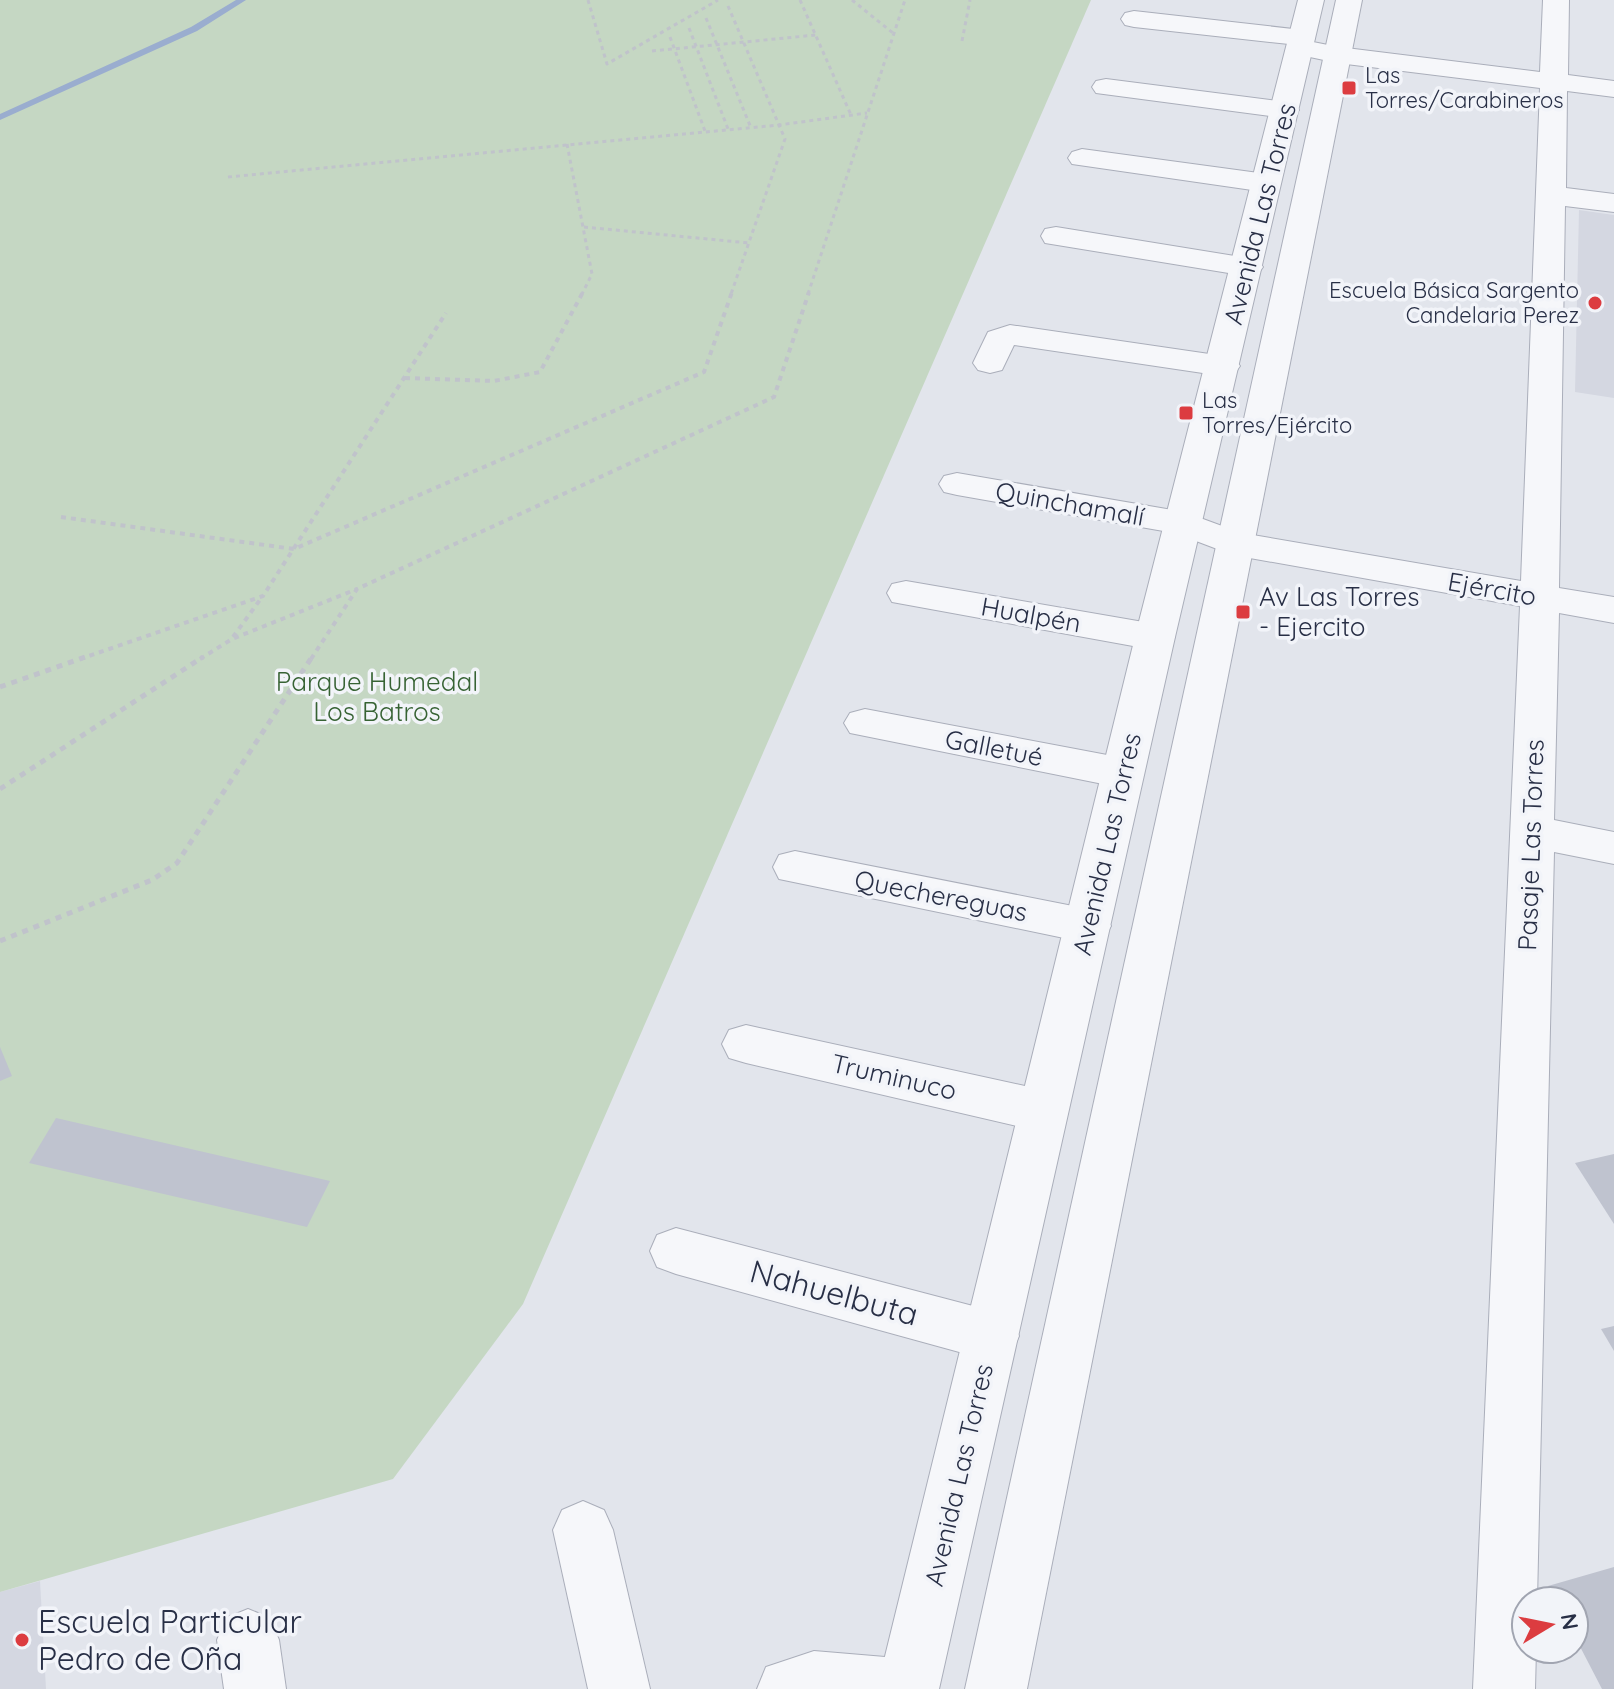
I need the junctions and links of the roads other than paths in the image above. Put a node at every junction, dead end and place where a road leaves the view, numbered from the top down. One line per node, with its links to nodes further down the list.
1 (1311, 0): 5 (street, Avenida Las Torres)
2 (1349, 0): 5 (street, Avenida Las Torres)
3 (1556, 0): 6 (street, Pasaje Las Torres)
4 (1134, 19): 5 (street)
5 (1313, 47): 6 (street); 9 (street, Avenida Las Torres); 20 (street, Avenida Las Torres)
6 (1553, 81): 8 (street); 12 (street, Pasaje Las Torres)
7 (1106, 87): 9 (street)
8 (1614, 89)
9 (1285, 110): 11 (street, Avenida Las Torres)
10 (1082, 158): 11 (street)
11 (1266, 183): 15 (street, Avenida Las Torres)
12 (1550, 195): 13 (street); 22 (street, Pasaje Las Torres)
13 (1614, 203)
14 (1056, 236): 15 (street)
15 (1247, 267): 17 (street, Avenida Las Torres)
16 (990, 363): 17 (street)
17 (1223, 366): 19 (street, Avenida Las Torres)
18 (957, 484): 19 (street, Quinchamalí)
19 (1184, 523): 20 (street, Ejército); 24 (street, Avenida Las Torres)
20 (1233, 543): 22 (street, Ejército); 40 (street, Avenida Las Torres)
21 (906, 593): 24 (street, Hualpén)
22 (1539, 597): 23 (street, Ejército); 27 (street, Pasaje Las Torres)
23 (1614, 610)
24 (1155, 637): 26 (street, Avenida Las Torres)
25 (865, 723): 26 (street, Galletué)
26 (1123, 773): 30 (street, Avenida Las Torres)
27 (1532, 832): 28 (street); 41 (street, Pasaje Las Torres)
28 (1614, 848)
29 (795, 867): 30 (street, Quechereguas)
30 (1088, 926): 32 (street, Avenida Las Torres)
31 (746, 1044): 32 (street, Truminuco)
32 (1043, 1111): 34 (street, Avenida Las Torres)
33 (676, 1251): 34 (street, Nahuelbuta)
34 (992, 1336): 39 (street, Avenida Las Torres)
35 (583, 1530): 36 (street)
36 (619, 1689)
37 (788, 1689): 38 (street)
38 (897, 1689)
39 (908, 1689)
40 (996, 1689)
41 (1504, 1689)

